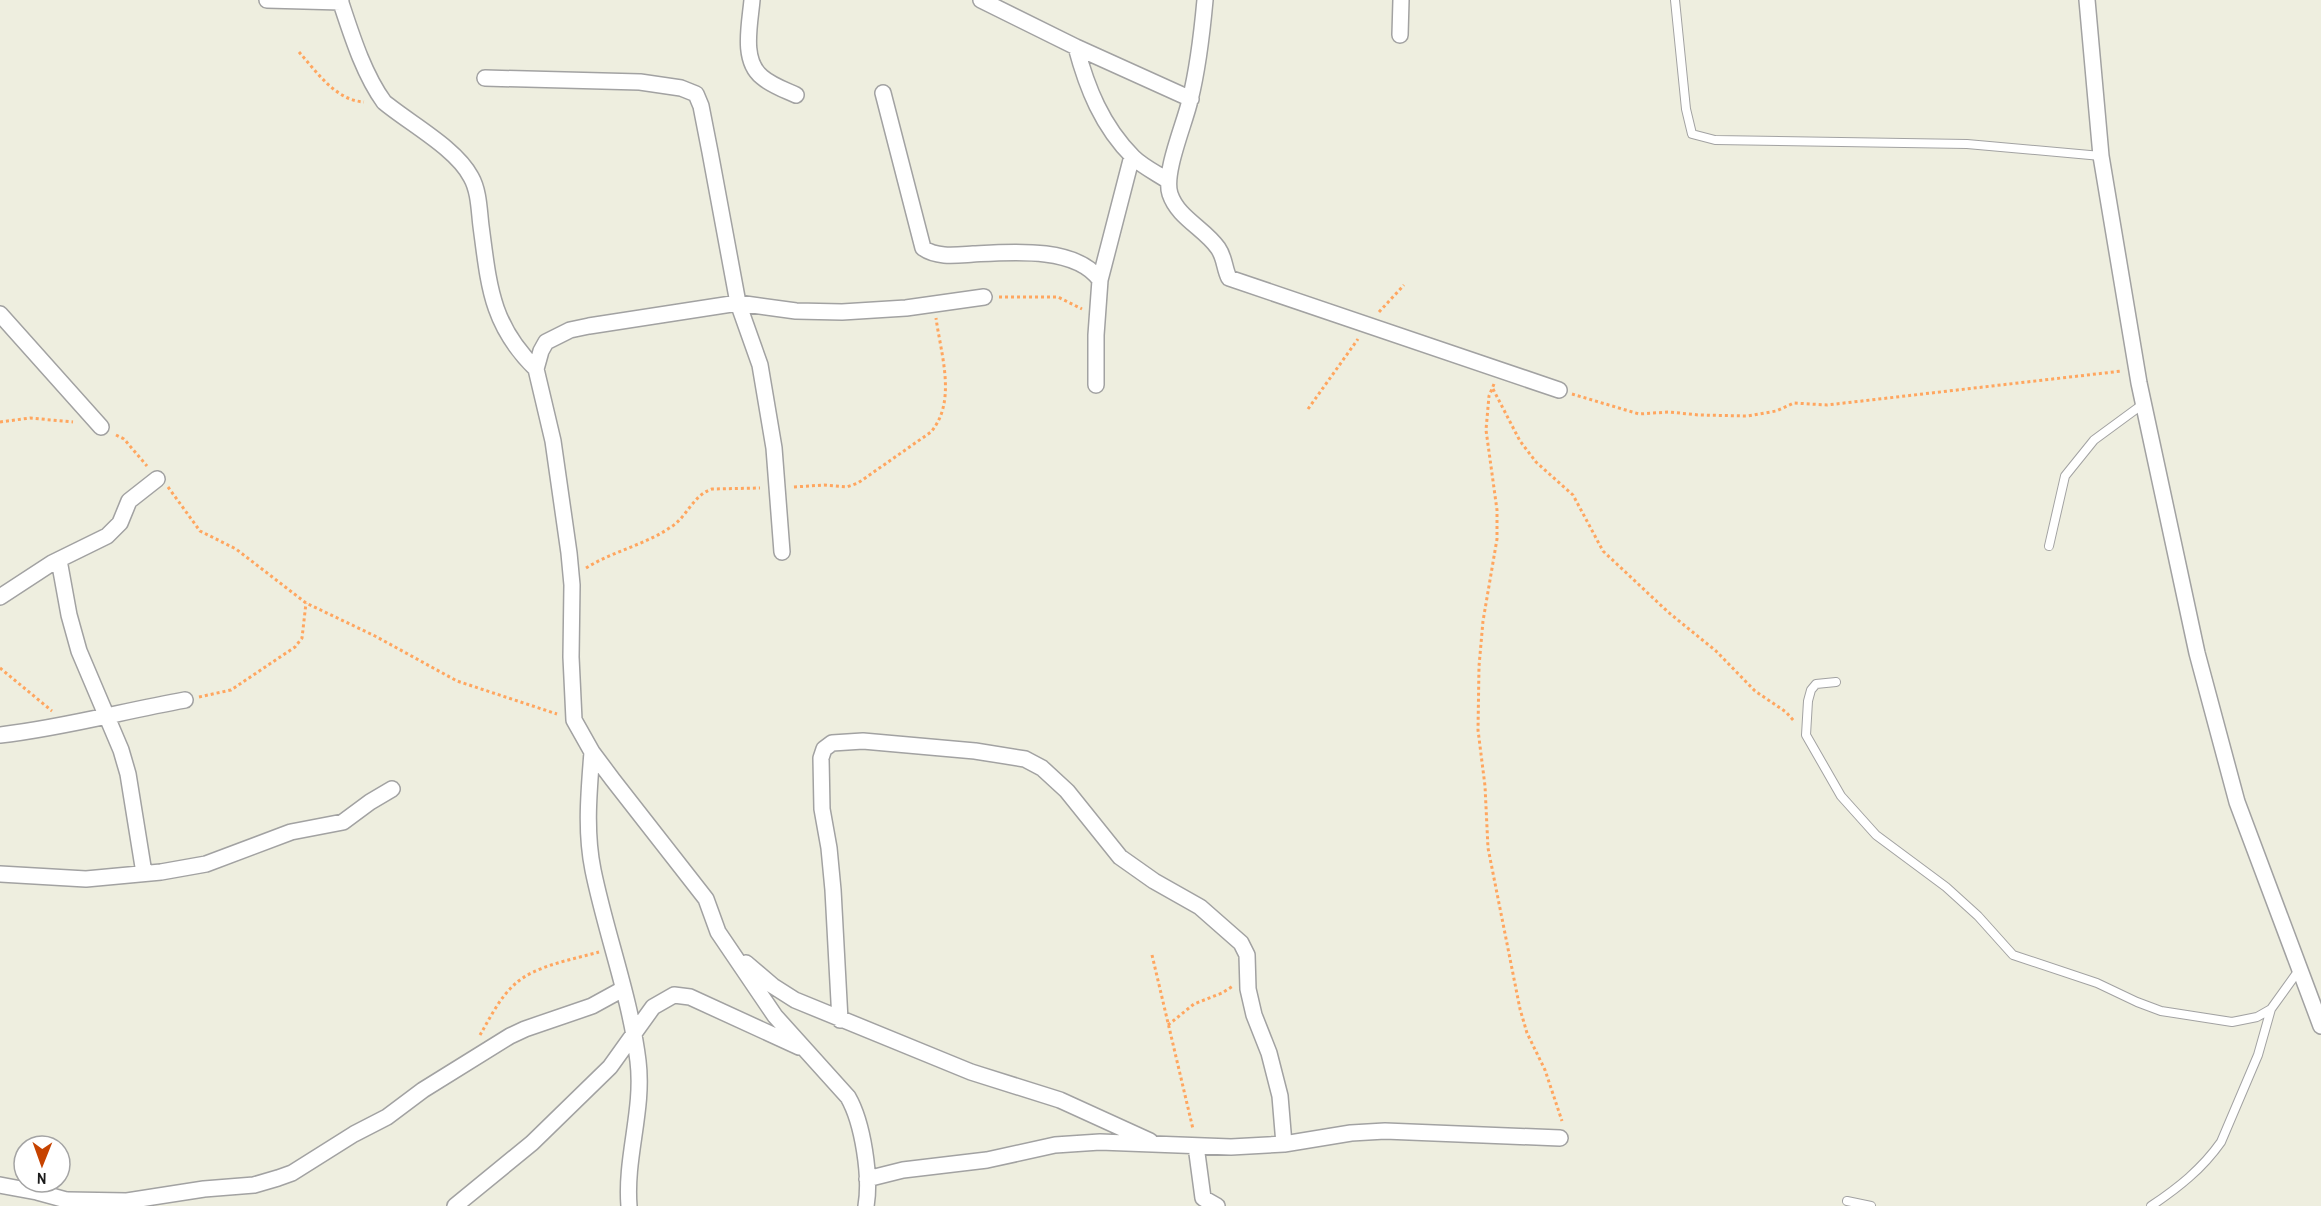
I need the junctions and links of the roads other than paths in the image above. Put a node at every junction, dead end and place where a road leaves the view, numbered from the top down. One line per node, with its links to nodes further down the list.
1 (267, 0): 8 (street)
2 (752, 0): 13 (street)
3 (981, 0): 10 (street)
4 (1205, 0): 14 (street)
5 (1401, 0): 9 (street)
6 (1675, 0): 16 (lane)
7 (2087, 0): 16 (street)
8 (340, 1): 22 (street)
9 (1400, 35)
10 (1076, 47): 14 (street); 15 (street)
11 (484, 78): 20 (street)
12 (883, 93): 18 (street)
13 (796, 95)
14 (1191, 99): 17 (street)
15 (1132, 156): 17 (street); 18 (street)
16 (2101, 156): 25 (street)
17 (1167, 180): 24 (street)
18 (1100, 280): 23 (street)
19 (984, 297): 20 (street)
20 (738, 303): 22 (street); 29 (street)
21 (0, 314): 26 (street)
22 (536, 369): 36 (street)
23 (1096, 385)
24 (1559, 390)
25 (2144, 404): 28 (lane); 41 (street)
26 (101, 427)
27 (157, 479): 30 (street)
28 (2049, 546)
29 (782, 552)
30 (59, 560): 31 (street); 34 (street)
31 (0, 597)
32 (1836, 682): 43 (lane)
33 (185, 700): 34 (street)
34 (108, 715): 35 (street); 38 (street)
35 (0, 735)
36 (592, 752): 40 (street); 42 (street)
37 (392, 789): 38 (street)
38 (144, 873): 39 (street)
39 (0, 874)
40 (728, 948): 44 (street); 47 (street)
41 (2299, 970): 43 (lane); 45 (street)
42 (623, 989): 46 (street); 55 (street)
43 (2271, 1009): 61 (lane)
44 (840, 1020): 49 (street); 50 (street)
45 (2321, 1026)
46 (633, 1033): 47 (street); 56 (street); 57 (street)
47 (804, 1049): 52 (street)
48 (1560, 1138): 50 (street)
49 (1158, 1144): 51 (street); 52 (street)
50 (1284, 1144): 51 (street)
51 (1196, 1146): 59 (street)
52 (867, 1179): 58 (street)
53 (0, 1185): 55 (street)
54 (1847, 1201): 60 (lane)
55 (75, 1203)
56 (456, 1206)
57 (629, 1206)
58 (866, 1206)
59 (1217, 1206)
60 (1871, 1206)
61 (2151, 1206)

